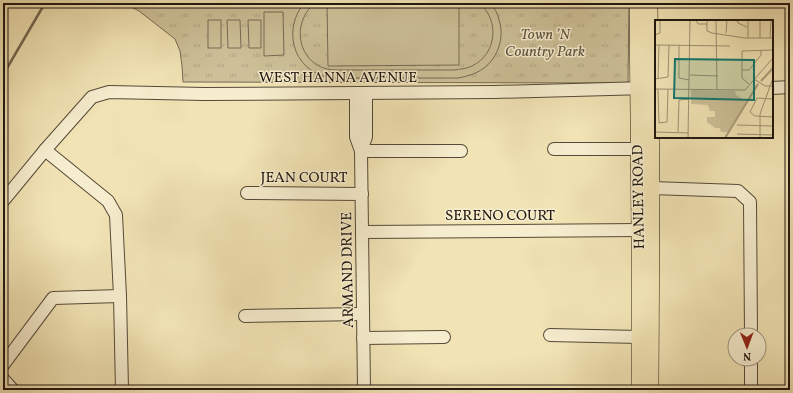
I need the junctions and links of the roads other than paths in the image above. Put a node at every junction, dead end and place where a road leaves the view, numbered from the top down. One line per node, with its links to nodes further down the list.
1 (637, 3): 3 (main road, HANLEY ROAD)
2 (650, 3): 3 (main road, HANLEY ROAD)
3 (648, 88): 6 (street, WEST HANNA AVENUE); 8 (main road, HANLEY ROAD); 12 (main road, HANLEY ROAD)
4 (773, 88): 5 (street)
5 (790, 88)
6 (361, 93): 9 (street, WEST HANNA AVENUE); 10 (street, ARMAND DRIVE)
7 (554, 149): 8 (street)
8 (638, 149): 16 (main road, HANLEY ROAD)
9 (45, 150): 15 (street, WEST HANNA AVENUE); 18 (street)
10 (361, 150): 11 (street); 14 (street, ARMAND DRIVE)
11 (461, 151)
12 (652, 188): 21 (main road, HANLEY ROAD); 22 (street)
13 (247, 193): 14 (street, JEAN COURT)
14 (362, 194): 17 (street, ARMAND DRIVE)
15 (3, 201)
16 (639, 230): 17 (street, SERENO COURT); 25 (main road, HANLEY ROAD)
17 (362, 232): 19 (street, ARMAND DRIVE)
18 (120, 296): 27 (street); 32 (street)
19 (363, 314): 20 (street); 26 (street, ARMAND DRIVE)
20 (245, 316)
21 (652, 318): 25 (main road); 29 (main road, HANLEY ROAD)
22 (751, 327)
23 (550, 334): 25 (street)
24 (444, 337): 26 (street)
25 (639, 337): 29 (main road); 34 (main road, HANLEY ROAD)
26 (363, 338): 33 (street, ARMAND DRIVE)
27 (3, 365)
28 (751, 367): 36 (street)
29 (651, 369): 35 (main road, HANLEY ROAD)
30 (3, 378): 31 (street)
31 (13, 390)
32 (122, 390)
33 (364, 390)
34 (639, 390)
35 (651, 390)
36 (751, 390)

